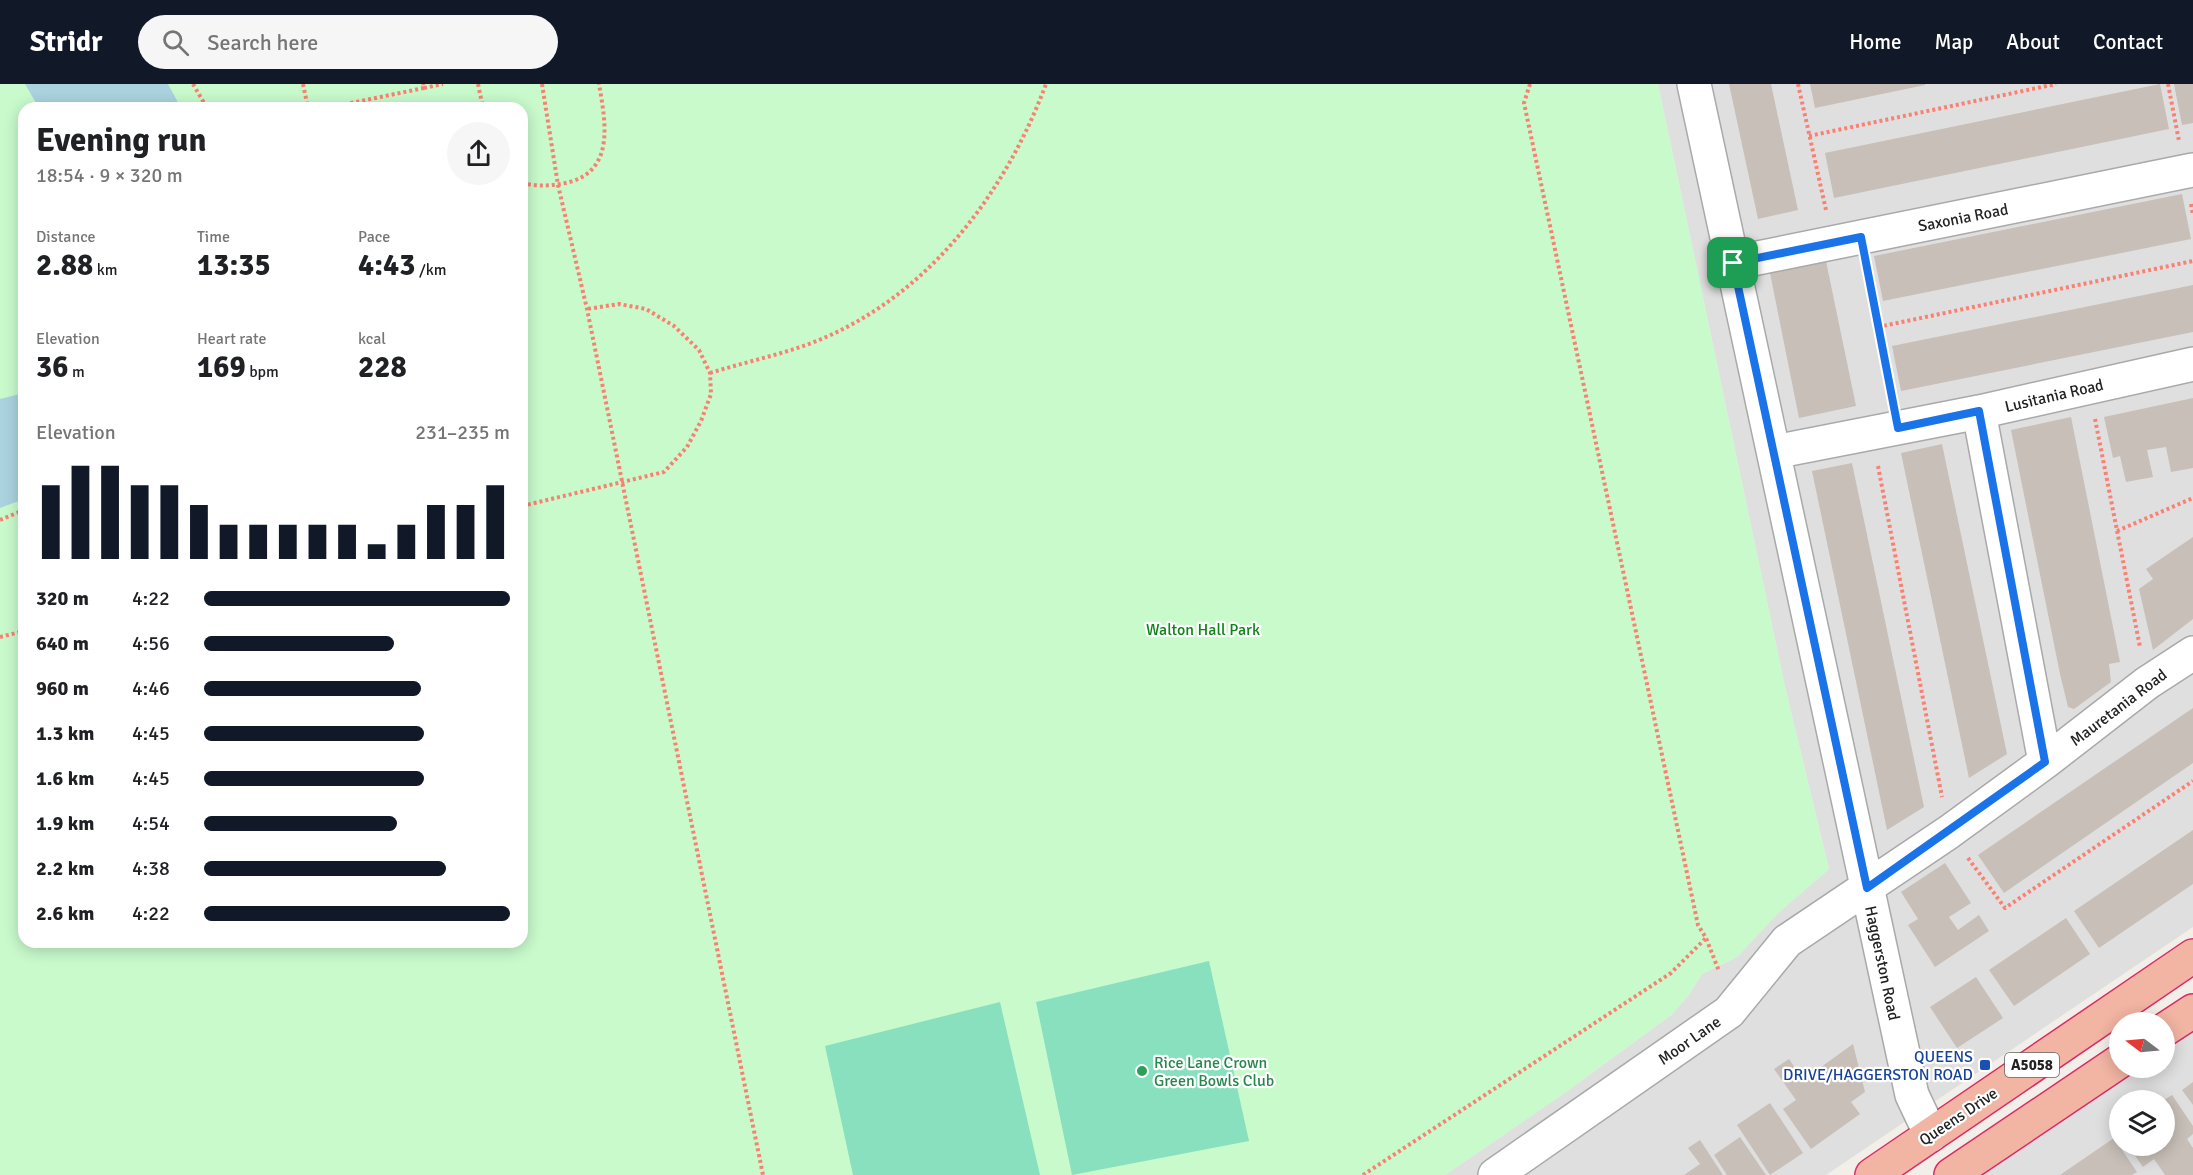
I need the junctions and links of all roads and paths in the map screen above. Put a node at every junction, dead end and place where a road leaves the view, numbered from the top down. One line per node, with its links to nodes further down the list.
1 (193, 84): 13 (path)
2 (303, 84): 14 (path)
3 (443, 84): 12 (path)
4 (478, 84): 16 (path)
5 (542, 84): 20 (path)
6 (599, 84): 20 (path)
7 (1046, 84): 27 (path)
8 (1530, 84): 46 (path)
9 (1694, 84): 23 (street, Haggerston Road)
10 (1798, 84): 17 (path)
11 (2056, 84): 17 (path)
12 (423, 86): 15 (path)
13 (204, 102)
14 (307, 102)
15 (353, 102)
16 (482, 102)
17 (1809, 136): 21 (path)
18 (2193, 170): 21 (street, Saxonia Road)
19 (528, 184): 20 (path)
20 (558, 186): 24 (path)
21 (1847, 240): 23 (street, Saxonia Road); 25 (path)
22 (2193, 261): 25 (path)
23 (1733, 263): 31 (street, Haggerston Road)
24 (587, 309): 27 (path); 32 (path)
25 (1878, 327): 30 (path)
26 (2193, 364): 28 (street, Lusitania Road)
27 (710, 373): 32 (path)
28 (2089, 387): 29 (street, Lusitania Road); 37 (path)
29 (1979, 411): 30 (street, Lusitania Road); 42 (street)
30 (1885, 430): 31 (street, Lusitania Road); 44 (path)
31 (1774, 452): 45 (street, Haggerston Road)
32 (621, 481): 34 (path); 53 (path)
33 (2193, 498): 37 (path)
34 (528, 504)
35 (18, 512): 36 (path)
36 (0, 520)
37 (2117, 531): 41 (path)
38 (18, 632): 39 (path)
39 (0, 637)
40 (2193, 652): 41 (street, Mauretania Road)
41 (2147, 683): 42 (street, Mauretania Road)
42 (2045, 762): 44 (street, Mauretania Road)
43 (2193, 781): 44 (path)
44 (1949, 832): 45 (street, Mauretania Road)
45 (1867, 888): 49 (street, Moor Lane); 52 (street, Haggerston Road)
46 (1706, 938): 49 (path); 54 (path)
47 (2193, 956): 52 (highway, Queens Drive / A5058)
48 (2193, 1011): 50 (highway)
49 (1729, 1012): 55 (street, Moor Lane)
50 (2175, 1023)
51 (2109, 1068): 57 (highway, A5058)
52 (1931, 1135): 56 (highway, Queens Drive / A5058)
53 (763, 1175)
54 (1363, 1175)
55 (1495, 1175)
56 (1872, 1175)
57 (1951, 1175)

